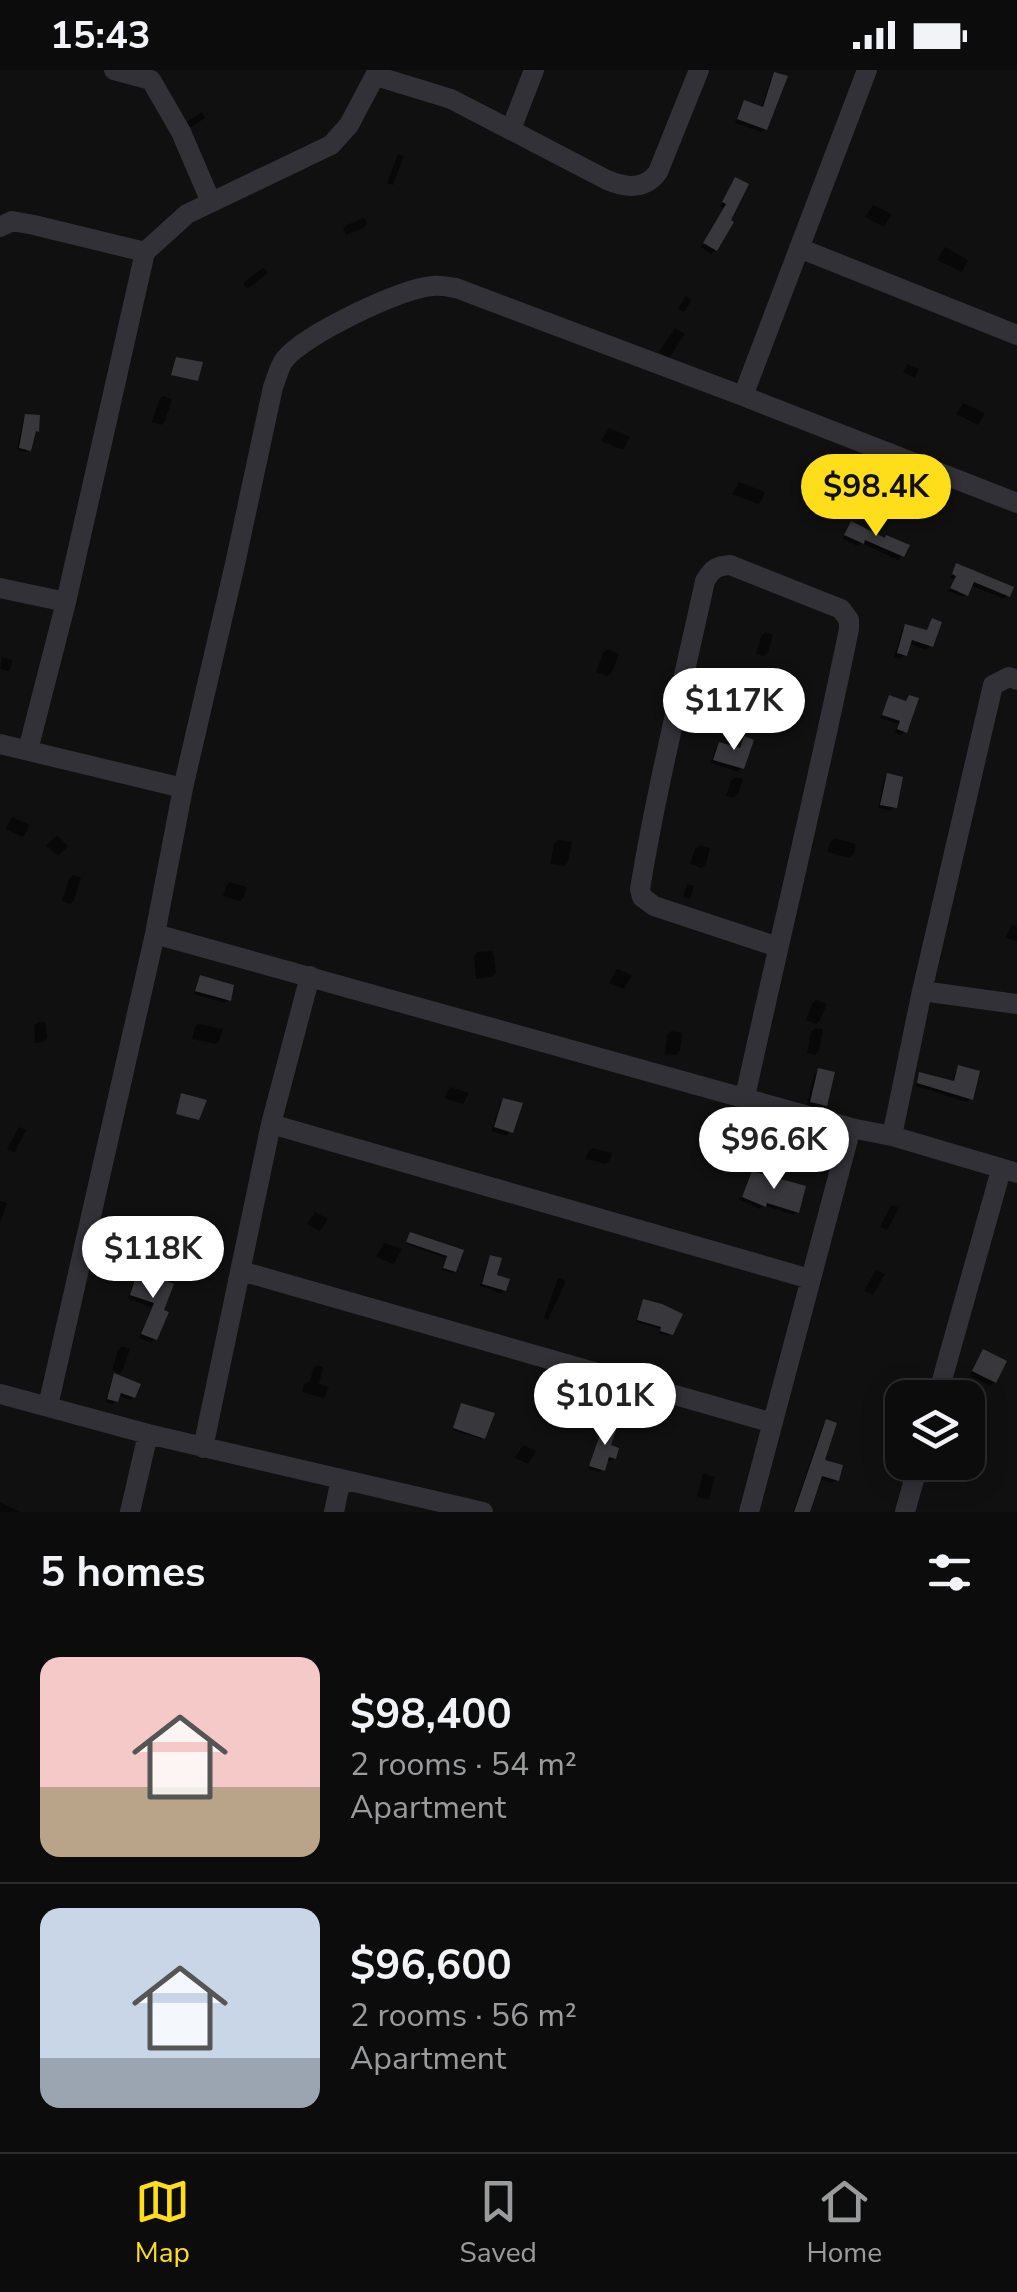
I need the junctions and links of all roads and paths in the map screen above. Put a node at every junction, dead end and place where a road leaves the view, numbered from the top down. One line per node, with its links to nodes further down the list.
1 (114, 70): 6 (street)
2 (534, 70): 7 (street)
3 (698, 70): 7 (street)
4 (866, 70): 10 (street)
5 (377, 73): 7 (street); 8 (street)
6 (156, 75): 8 (street)
7 (512, 129)
8 (210, 202): 11 (street)
9 (0, 227): 11 (street)
10 (799, 248): 12 (street); 13 (street)
11 (144, 252): 16 (street)
12 (1017, 335)
13 (743, 396): 14 (street); 20 (street)
14 (1017, 503)
15 (0, 588): 16 (street)
16 (66, 602): 19 (street)
17 (1017, 680): 24 (street)
18 (0, 744): 19 (street)
19 (28, 750): 20 (street)
20 (184, 788): 21 (street)
21 (155, 934): 23 (street); 35 (street)
22 (778, 947): 22 (street); 26 (street)
23 (310, 976): 26 (street); 27 (street)
24 (922, 991): 25 (street); 29 (street)
25 (1017, 1004)
26 (745, 1098): 28 (street)
27 (272, 1124): 31 (street); 32 (street)
28 (851, 1128): 29 (street); 32 (street)
29 (892, 1136): 30 (street)
30 (1009, 1172): 33 (street)
31 (241, 1271): 36 (street); 38 (street)
32 (810, 1278): 36 (street)
33 (943, 1380)
34 (0, 1394): 35 (street)
35 (48, 1406): 37 (street)
36 (773, 1423): 44 (street)
37 (148, 1434): 38 (street); 41 (street)
38 (203, 1448): 39 (street)
39 (341, 1478): 42 (street); 43 (street)
40 (914, 1480): 45 (street)
41 (130, 1512)
42 (334, 1512)
43 (483, 1512)
44 (749, 1512)
45 (904, 1512)

